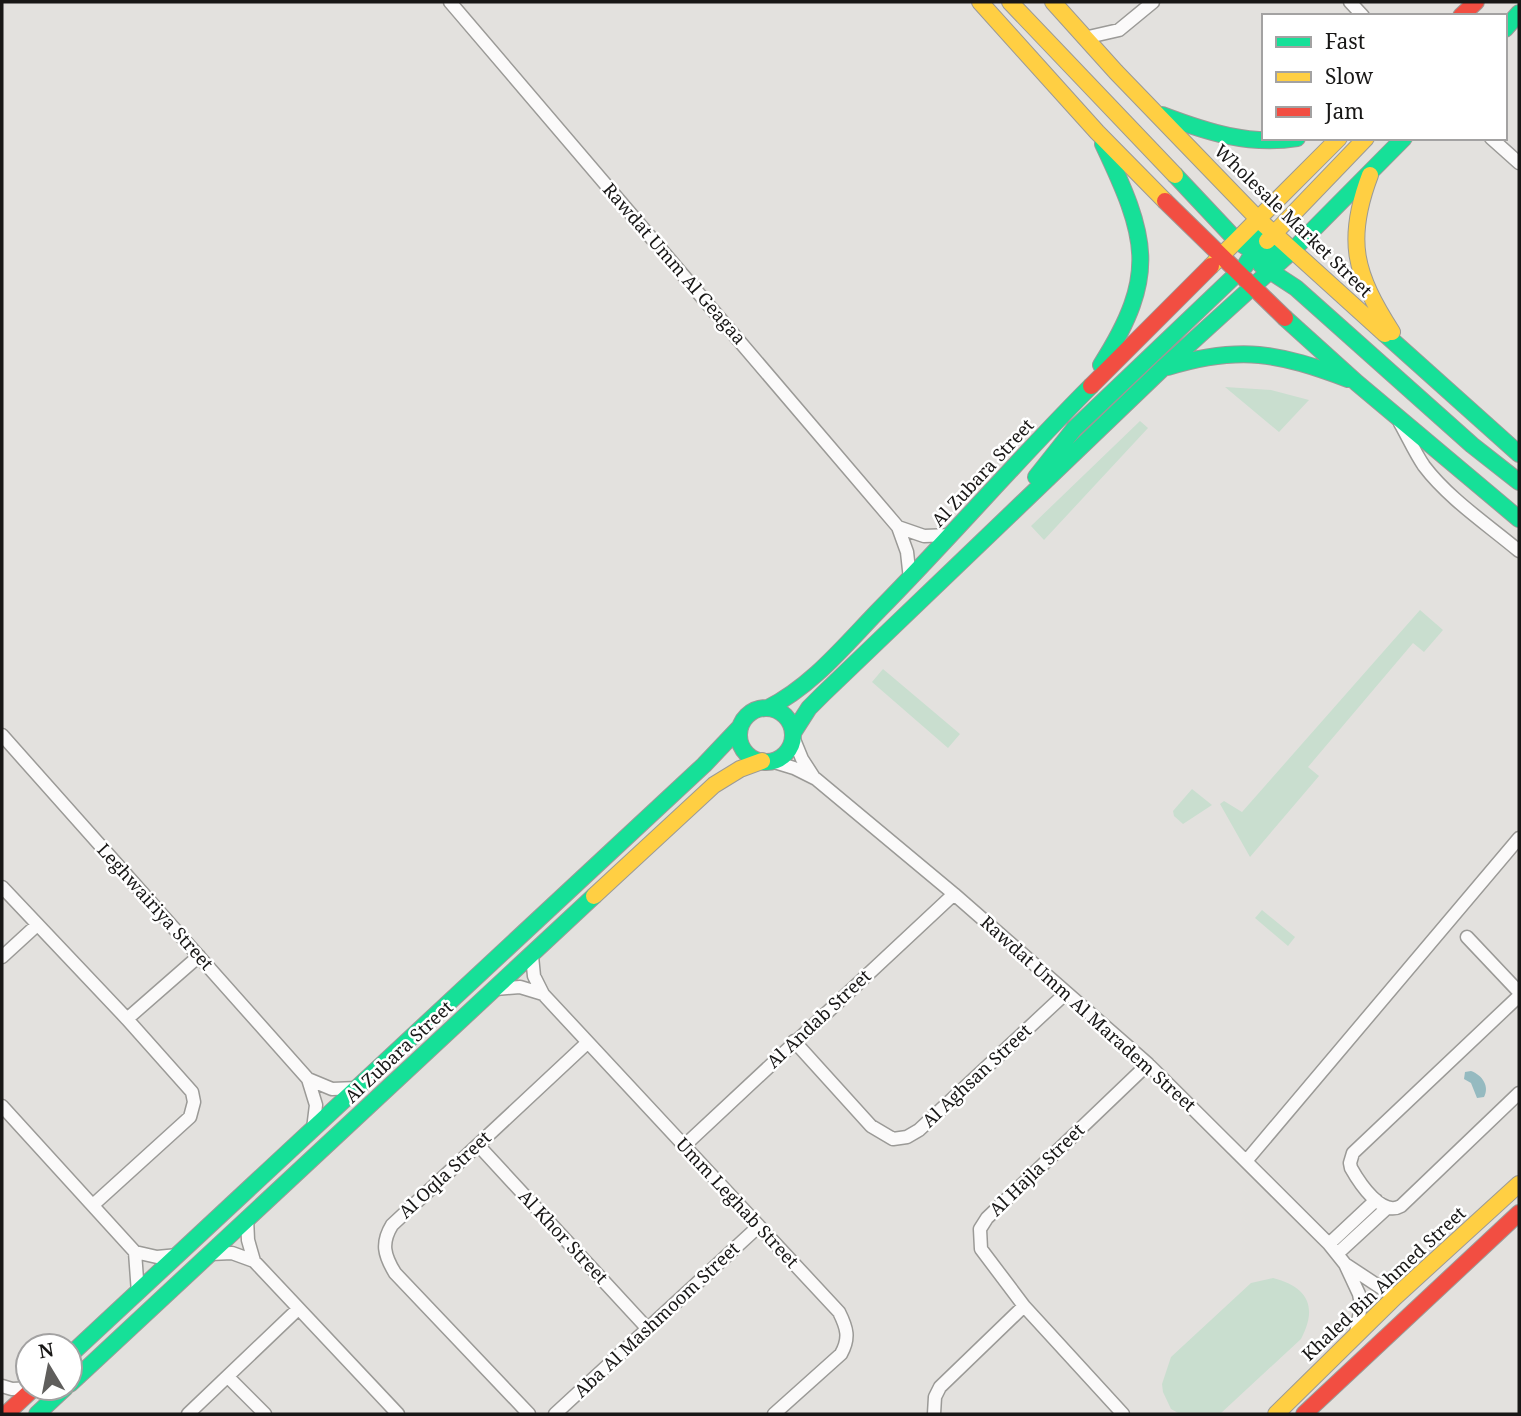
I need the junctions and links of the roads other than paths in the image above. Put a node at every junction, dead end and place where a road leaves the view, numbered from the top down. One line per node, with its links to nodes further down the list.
1 (450, 2): 38 (street, Rawdat Umm Al Geagaa)
2 (980, 2): 12 (main road)
3 (1010, 2): 22 (main road)
4 (1053, 2): 10 (main road, Wholesale Market Street)
5 (1153, 2): 10 (street)
6 (1476, 2): 8 (main road)
7 (1519, 13): 9 (main road)
8 (1463, 14)
9 (1507, 27)
10 (1084, 38): 11 (main road, Wholesale Market Street)
11 (1154, 112): 13 (main road); 20 (main road, Wholesale Market Street)
12 (1097, 132): 24 (main road); 32 (main road)
13 (1278, 140)
14 (1337, 140): 20 (main road, Al Zubara Street)
15 (1364, 140): 21 (main road)
16 (1402, 140): 19 (main road)
17 (1492, 140): 18 (street)
18 (1519, 163)
19 (1373, 169): 23 (main road); 29 (main road)
20 (1259, 220): 21 (main road, Wholesale Market Street); 22 (main road, Al Zubara Street); 25 (main road)
21 (1273, 234): 23 (main road, Wholesale Market Street); 25 (main road)
22 (1237, 241): 24 (main road, Al Zubara Street); 25 (main road)
23 (1292, 251): 25 (main road); 26 (main road); 29 (main road, Wholesale Market Street)
24 (1221, 257): 25 (main road); 27 (main road); 32 (main road, Al Zubara Street)
25 (1254, 258): 26 (main road); 27 (main road); 28 (main road)
26 (1270, 270): 28 (main road); 35 (main road)
27 (1238, 274): 28 (main road); 36 (main road)
28 (1251, 287): 30 (main road); 31 (main road)
29 (1405, 352): 34 (main road, Wholesale Market Street)
30 (1162, 369): 31 (main road); 36 (main road)
31 (1357, 383): 33 (main road)
32 (1077, 400): 39 (main road, Al Zubara Street)
33 (1395, 413): 37 (main road); 40 (street)
34 (1519, 454)
35 (1519, 482)
36 (1014, 509): 45 (main road)
37 (1519, 519)
38 (898, 527): 39 (street); 41 (street, Rawdat Umm Al Geagaa)
39 (951, 535): 41 (main road, Al Zubara Street)
40 (1519, 551)
41 (910, 579): 42 (main road, Al Zubara Street)
42 (768, 708): 43 (main road); 45 (main road)
43 (740, 727): 46 (main road); 65 (main road, Al Zubara Street)
44 (2, 735): 53 (street, Leghwairiya Street)
45 (793, 735): 46 (main road); 47 (street, Rawdat Umm Al Maradem Street)
46 (766, 761): 47 (street, Rawdat Umm Al Maradem Street); 54 (main road, Al Zubara Street)
47 (816, 779): 50 (street, Rawdat Umm Al Maradem Street)
48 (1519, 838): 71 (street)
49 (2, 887): 51 (street)
50 (954, 894): 57 (street, Rawdat Umm Al Maradem Street); 61 (street, Al Andab Street)
51 (37, 925): 55 (street); 60 (street)
52 (1467, 937): 59 (street)
53 (199, 956): 60 (street); 64 (street, Leghwairiya Street)
54 (532, 956): 56 (main road, Al Zubara Street); 58 (street, Umm Leghab Street)
55 (2, 957)
56 (496, 989): 58 (street); 76 (main road, Al Zubara Street)
57 (1066, 993): 61 (street, Al Aghsan Street); 63 (street, Rawdat Umm Al Maradem Street)
58 (542, 994): 62 (street, Umm Leghab Street)
59 (1519, 994): 73 (street)
60 (127, 1019): 74 (street)
61 (794, 1041): 70 (street, Al Andab Street)
62 (587, 1042): 69 (street, Al Oqla Street); 70 (street, Umm Leghab Street)
63 (1148, 1064): 71 (street, Rawdat Umm Al Maradem Street); 85 (street, Al Hajla Street)
64 (308, 1079): 65 (street); 68 (street, Leghwairiya Street)
65 (358, 1088): 68 (main road, Al Zubara Street)
66 (1519, 1093): 73 (street)
67 (2, 1106): 74 (street)
68 (313, 1129): 81 (main road, Al Zubara Street)
69 (478, 1145): 87 (street, Al Khor Street); 99 (street, Al Oqla Street)
70 (684, 1146): 77 (street, Umm Leghab Street)
71 (1247, 1160): 80 (street, Rawdat Umm Al Maradem Street)
72 (1519, 1184): 84 (main road, Khaled Bin Ahmed Street)
73 (1381, 1204): 80 (street)
74 (93, 1205): 78 (street)
75 (1519, 1213): 105 (main road)
76 (247, 1218): 79 (main road, Al Zubara Street); 82 (street)
77 (759, 1226): 87 (street, Aba Al Mashmoom Street); 101 (street, Umm Leghab Street)
78 (135, 1252): 81 (street); 83 (street)
79 (209, 1254): 82 (street); 90 (main road, Al Zubara Street)
80 (1337, 1254): 84 (street, Rawdat Umm Al Maradem Street); 88 (street, Rawdat Umm Al Maradem Street)
81 (180, 1255): 83 (main road, Al Zubara Street)
82 (254, 1261): 86 (street)
83 (138, 1293): 89 (main road, Al Zubara Street)
84 (1395, 1297): 88 (main road, Khaled Bin Ahmed Street)
85 (1024, 1306): 102 (street); 103 (street, Al Hajla Street)
86 (297, 1310): 91 (street); 98 (street)
87 (647, 1328): 100 (street, Aba Al Mashmoom Street)
88 (1356, 1334): 104 (main road, Khaled Bin Ahmed Street)
89 (84, 1342)
90 (84, 1371)
91 (229, 1377): 96 (street); 97 (street)
92 (19, 1402): 94 (main road)
93 (50, 1402): 95 (main road)
94 (6, 1414)
95 (37, 1414)
96 (188, 1414)
97 (265, 1414)
98 (398, 1414)
99 (529, 1414)
100 (555, 1414)
101 (774, 1414)
102 (934, 1414)
103 (1123, 1414)
104 (1276, 1414)
105 (1304, 1414)

